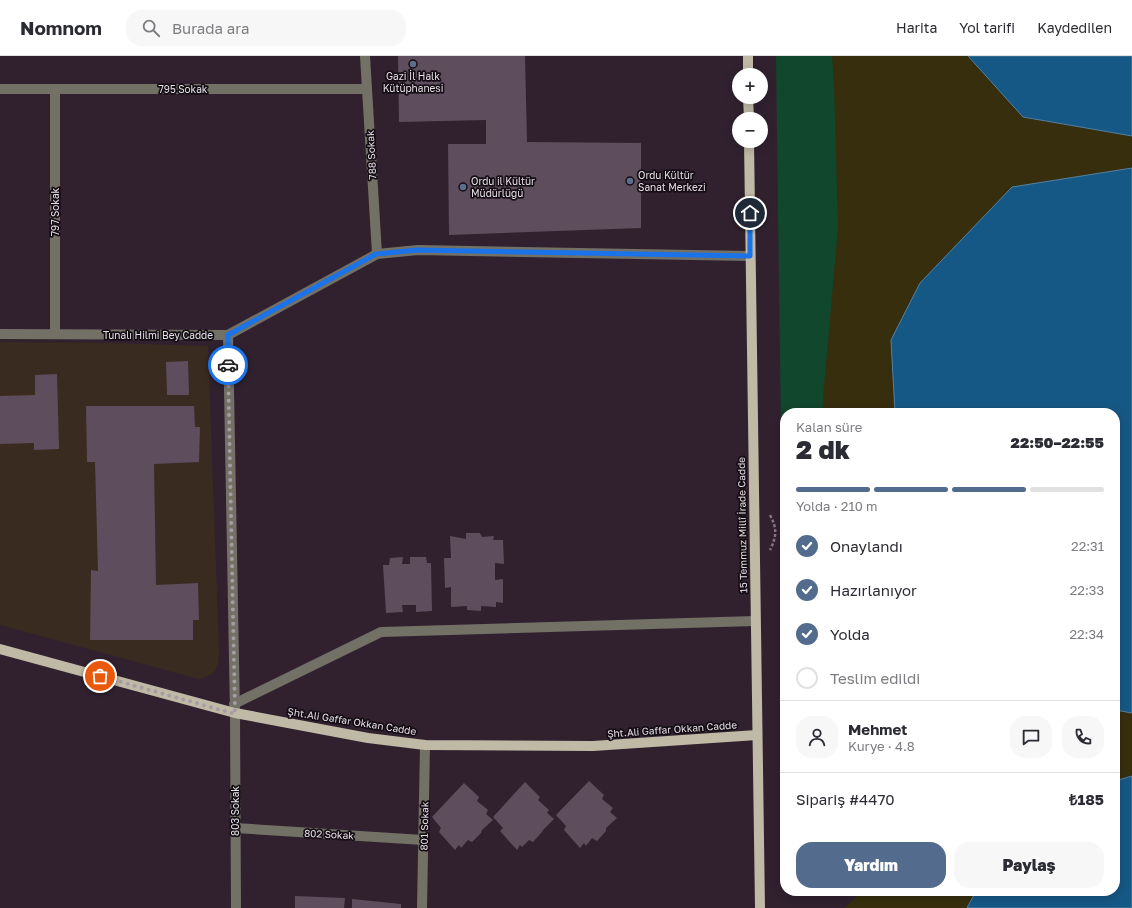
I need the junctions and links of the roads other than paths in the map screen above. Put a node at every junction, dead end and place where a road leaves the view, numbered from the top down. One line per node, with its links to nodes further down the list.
1 (365, 56): 6 (street, 788 Sokak)
2 (748, 56): 3 (main road)
3 (748, 68)
4 (0, 89): 5 (street, 795 Sokak)
5 (55, 89): 6 (street, 795 Sokak); 11 (street, 797 Sokak)
6 (367, 89): 8 (street, 788 Sokak)
7 (749, 148): 9 (main road, 15 Temmuz Millî İrade Cadde)
8 (376, 254): 9 (street, Tunalı Hilmi Bey Cadde); 12 (street, Tunalı Hilmi Bey Cadde)
9 (750, 256): 13 (main road, 15 Temmuz Millî İrade Cadde)
10 (0, 334): 11 (street, Tunalı Hilmi Bey Cadde)
11 (54, 334): 12 (street, Tunalı Hilmi Bey Cadde)
12 (228, 335): 15 (street, 803 Sokak)
13 (756, 621): 15 (street); 16 (main road, 15 Temmuz Millî İrade Cadde)
14 (0, 649): 15 (main road, Şht.Ali Gaffar Okkan Cadde)
15 (234, 709): 17 (main road, Şht.Ali Gaffar Okkan Cadde); 18 (street, 803 Sokak)
16 (757, 735): 17 (main road, Şht.Ali Gaffar Okkan Cadde); 22 (main road, 15 Temmuz Millî İrade Cadde)
17 (425, 745): 19 (street, 801 Sokak)
18 (235, 828): 19 (street, 802 Sokak); 20 (street, 803 Sokak)
19 (423, 840): 21 (street, 801 Sokak)
20 (236, 908)
21 (422, 908)
22 (760, 908)

